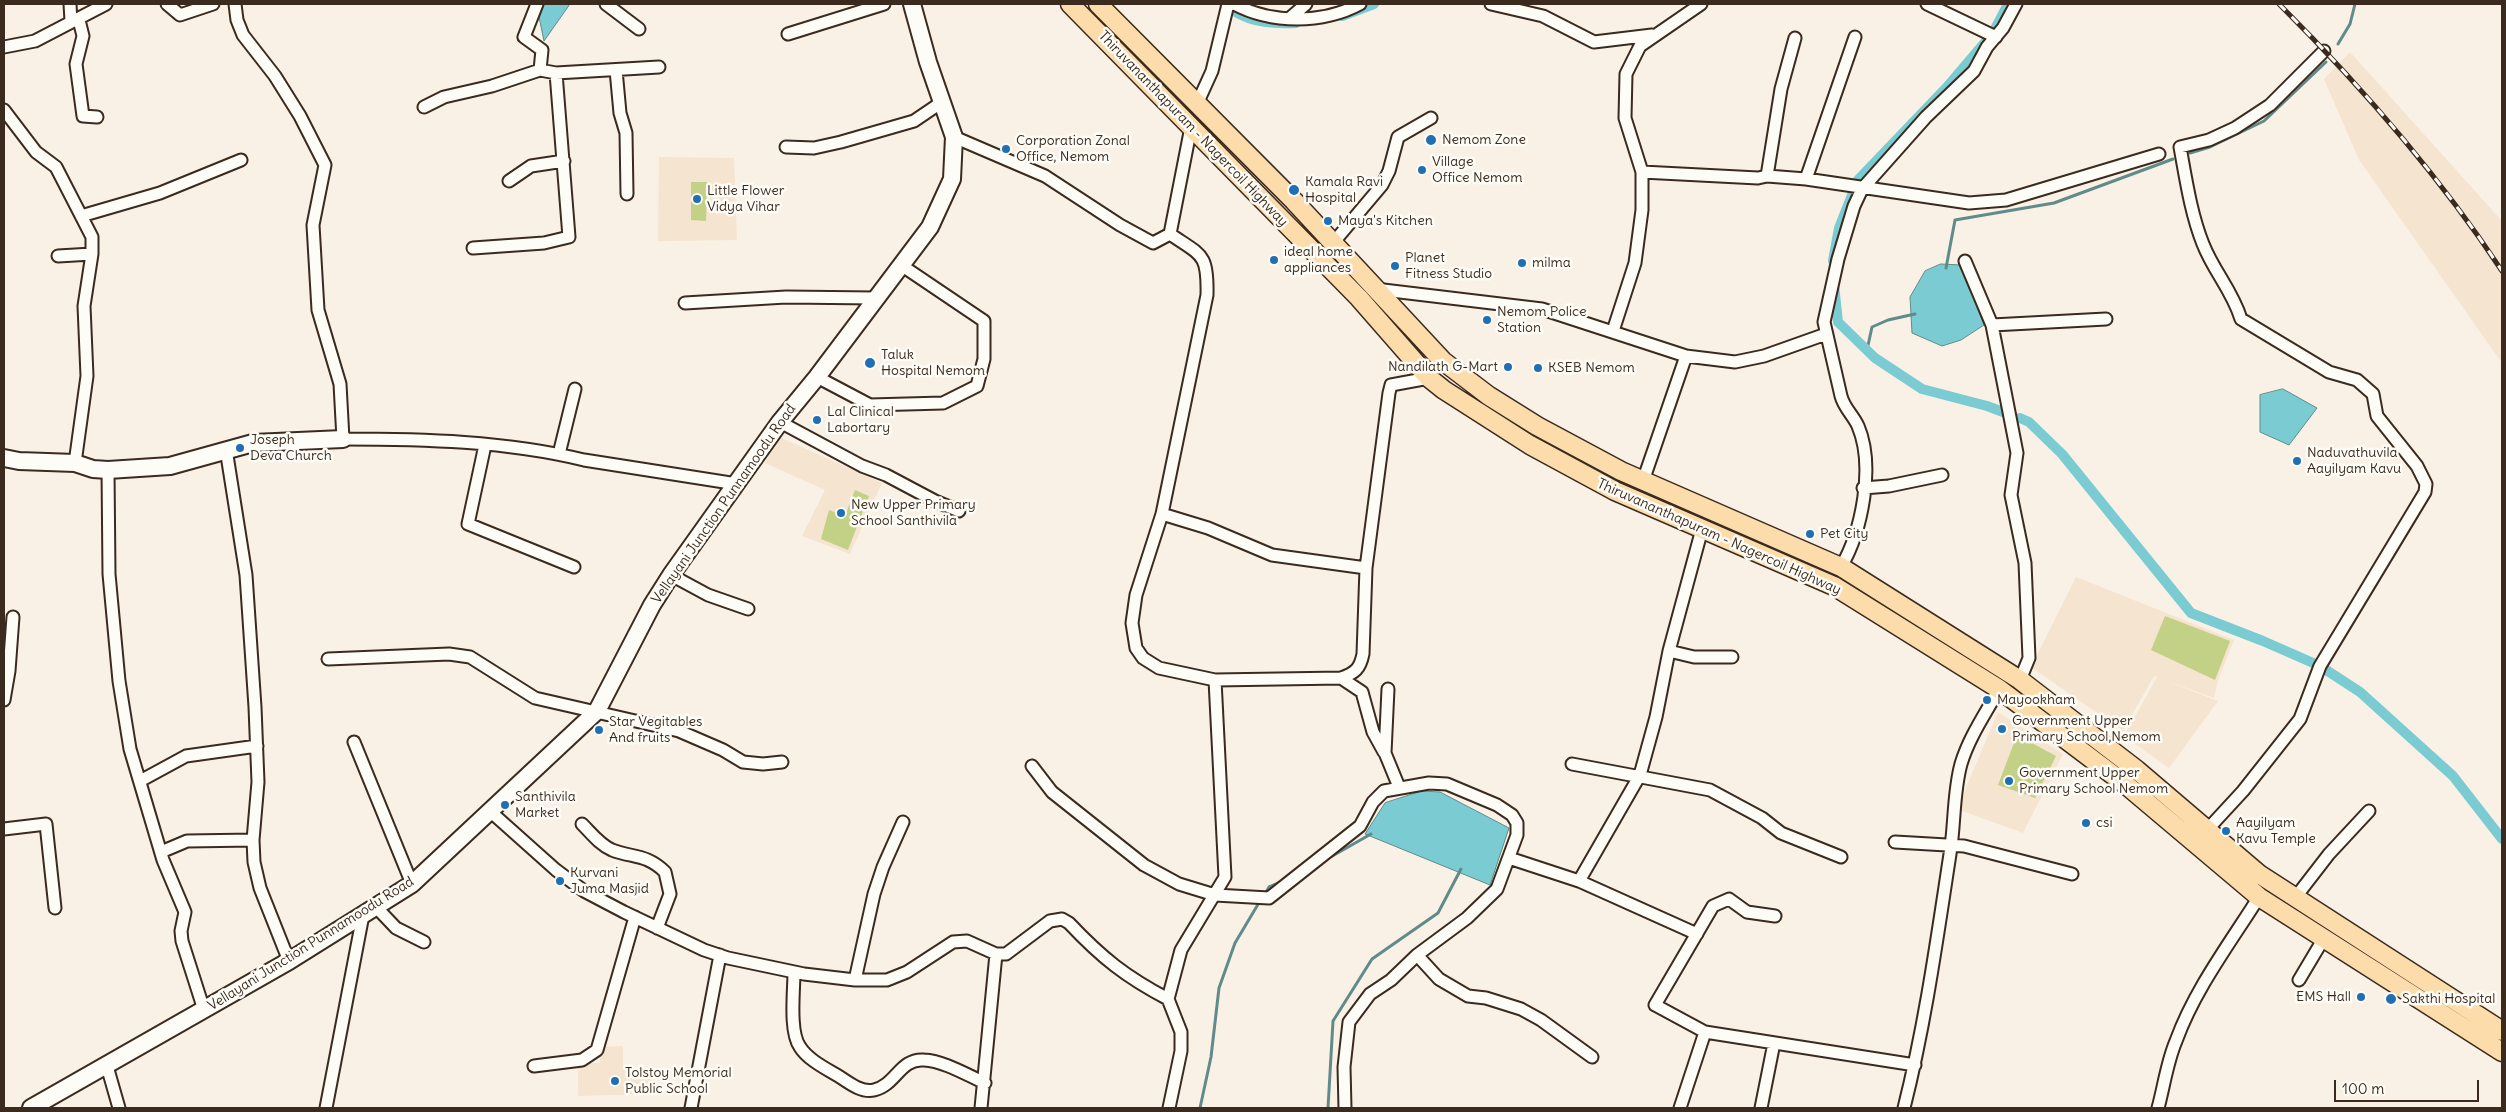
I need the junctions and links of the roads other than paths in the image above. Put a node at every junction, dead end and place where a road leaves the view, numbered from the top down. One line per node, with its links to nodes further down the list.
1 (70, 4): 21 (street)
2 (106, 4): 21 (street)
3 (167, 4): 4 (street)
4 (213, 4)
5 (234, 4): 73 (street)
6 (537, 4): 31 (street)
7 (606, 4): 22 (street)
8 (884, 4): 23 (street)
9 (912, 4): 34 (street, Vellayani Junction Punnamoodu Road)
10 (1070, 4): 40 (main road, Thiruvananthapuram - Nagercoil Highway)
11 (1098, 4): 35 (main road, Thiruvananthapuram - Nagercoil Highway)
12 (1228, 4): 35 (street)
13 (1234, 4): 20 (street)
14 (1306, 4): 20 (street)
15 (1360, 4): 20 (street)
16 (1491, 4): 24 (street)
17 (1701, 4): 24 (street)
18 (1927, 4): 26 (street)
19 (2016, 4): 26 (street)
20 (1290, 18)
21 (75, 20): 28 (street); 38 (street)
22 (639, 28)
23 (788, 34)
24 (1654, 35): 46 (street)
25 (1855, 37): 48 (street)
26 (1996, 37): 50 (street)
27 (1795, 38): 47 (street)
28 (4, 47)
29 (2324, 51): 117 (street)
30 (659, 67): 32 (street)
31 (540, 70): 33 (street); 36 (street)
32 (616, 70): 33 (street); 51 (street)
33 (556, 74): 45 (street)
34 (942, 102): 41 (street, Vellayani Junction Punnamoodu Road); 42 (street)
35 (1197, 104): 54 (main road, Thiruvananthapuram - Nagercoil Highway)
36 (424, 107)
37 (4, 110): 52 (street)
38 (97, 117)
39 (1431, 118): 54 (street)
40 (1191, 127): 53 (street); 62 (main road, Thiruvananthapuram - Nagercoil Highway)
41 (954, 137): 53 (street); 59 (street, Vellayani Junction Punnamoodu Road)
42 (786, 147)
43 (2159, 154): 50 (street)
44 (241, 160): 52 (street)
45 (564, 161): 49 (street); 55 (street)
46 (1642, 172): 47 (street); 66 (street)
47 (1767, 176): 48 (street)
48 (1806, 179): 50 (street)
49 (510, 181)
50 (1862, 189): 67 (street)
51 (627, 194)
52 (81, 216): 56 (street)
53 (1170, 234): 85 (street)
54 (1333, 243): 60 (main road, Thiruvananthapuram - Nagercoil Highway)
55 (473, 248)
56 (92, 254): 57 (street); 78 (street)
57 (58, 256)
58 (1965, 260): 65 (street)
59 (901, 265): 61 (street, Vellayani Junction Punnamoodu Road); 69 (street)
60 (1375, 289): 62 (main road); 66 (street); 81 (main road, Thiruvananthapuram - Nagercoil Highway)
61 (875, 298): 63 (street); 69 (street, Vellayani Junction Punnamoodu Road)
62 (1359, 298): 70 (main road, Thiruvananthapuram - Nagercoil Highway)
63 (685, 303)
64 (2106, 319): 65 (street)
65 (1992, 325): 98 (street)
66 (1613, 331): 68 (street)
67 (1826, 334): 68 (street); 83 (street)
68 (1686, 356): 81 (street)
69 (817, 378): 72 (street, Vellayani Junction Punnamoodu Road)
70 (1430, 378): 86 (main road, Thiruvananthapuram - Nagercoil Highway); 89 (street)
71 (575, 389): 76 (street)
72 (780, 422): 82 (street, Vellayani Junction Punnamoodu Road); 84 (street)
73 (343, 438): 74 (street); 75 (street)
74 (485, 445): 76 (street); 87 (street)
75 (226, 449): 79 (street); 104 (street)
76 (559, 454): 82 (street)
77 (4, 458): 78 (street)
78 (75, 463): 79 (street)
79 (108, 470): 110 (street)
80 (1942, 475): 83 (street)
81 (1643, 481): 88 (main road, Thiruvananthapuram - Nagercoil Highway)
82 (737, 484): 90 (street, Vellayani Junction Punnamoodu Road)
83 (1864, 488): 88 (street)
84 (960, 511)
85 (1162, 514): 89 (street); 97 (street)
86 (1702, 529): 93 (street); 100 (main road, Thiruvananthapuram - Nagercoil Highway)
87 (574, 567)
88 (1841, 567): 98 (main road, Thiruvananthapuram - Nagercoil Highway)
89 (1366, 568): 96 (street)
90 (671, 575): 91 (street); 102 (street, Vellayani Junction Punnamoodu Road)
91 (748, 608)
92 (13, 616): 101 (street)
93 (1669, 651): 94 (street); 109 (street)
94 (1732, 656)
95 (328, 659): 102 (street)
96 (1341, 678): 97 (street); 105 (street)
97 (1215, 680): 127 (street)
98 (2020, 680): 117 (main road, Thiruvananthapuram - Nagercoil Highway)
99 (1388, 689): 105 (street)
100 (1999, 689): 120 (street); 128 (main road, Thiruvananthapuram - Nagercoil Highway)
101 (4, 700)
102 (597, 711): 106 (street); 113 (street, Vellayani Junction Punnamoodu Road)
103 (354, 742): 126 (street)
104 (257, 746): 110 (street); 118 (street)
105 (1385, 753): 111 (street)
106 (782, 762)
107 (1572, 764): 109 (street)
108 (1032, 766): 127 (street)
109 (1640, 775): 122 (street); 125 (street)
110 (140, 781): 121 (street)
111 (1399, 787): 123 (street); 127 (street)
112 (2369, 811): 129 (street)
113 (491, 812): 126 (street, Vellayani Junction Punnamoodu Road); 133 (street)
114 (904, 822): 143 (street)
115 (582, 824): 134 (street)
116 (4, 828): 130 (street)
117 (2207, 830): 129 (main road, Thiruvananthapuram - Nagercoil Highway)
118 (253, 840): 121 (street); 141 (street)
119 (1895, 842): 120 (street)
120 (1952, 845): 124 (street); 152 (street)
121 (161, 852): 146 (street)
122 (1841, 857)
123 (1509, 858): 125 (street); 140 (street)
124 (2072, 874)
125 (1578, 881): 135 (street)
126 (412, 884): 131 (street, Vellayani Junction Punnamoodu Road)
127 (1215, 895): 145 (street)
128 (2259, 897): 136 (main road, Thiruvananthapuram - Nagercoil Highway); 166 (street)
129 (2295, 898): 147 (main road, Thiruvananthapuram - Nagercoil Highway)
130 (55, 908)
131 (369, 911): 137 (street); 141 (street, Vellayani Junction Punnamoodu Road); 158 (street)
132 (1775, 916): 135 (street)
133 (635, 918): 134 (street); 154 (street)
134 (657, 928): 139 (street)
135 (1697, 934): 148 (street)
136 (2324, 938): 144 (street); 150 (main road, Thiruvananthapuram - Nagercoil Highway)
137 (424, 942)
138 (996, 954): 143 (street); 145 (street); 155 (street)
139 (720, 955): 142 (street); 159 (street)
140 (1417, 955): 151 (street); 162 (street)
141 (289, 961): 146 (street, Vellayani Junction Punnamoodu Road)
142 (794, 972): 143 (street); 155 (street)
143 (855, 980)
144 (2299, 980)
145 (1168, 999): 161 (street)
146 (204, 1010): 153 (street, Vellayani Junction Punnamoodu Road)
147 (2502, 1031)
148 (1705, 1032): 149 (street); 163 (street)
149 (1774, 1043): 152 (street); 164 (street)
150 (2502, 1052)
151 (1592, 1057)
152 (1915, 1065): 165 (street)
153 (106, 1066): 156 (street, Vellayani Junction Punnamoodu Road); 157 (street)
154 (534, 1066)
155 (985, 1083): 160 (street)
156 (31, 1108)
157 (119, 1108)
158 (326, 1108)
159 (691, 1108)
160 (981, 1108)
161 (1169, 1108)
162 (1345, 1108)
163 (1680, 1108)
164 (1761, 1108)
165 (1904, 1108)
166 (2158, 1108)

